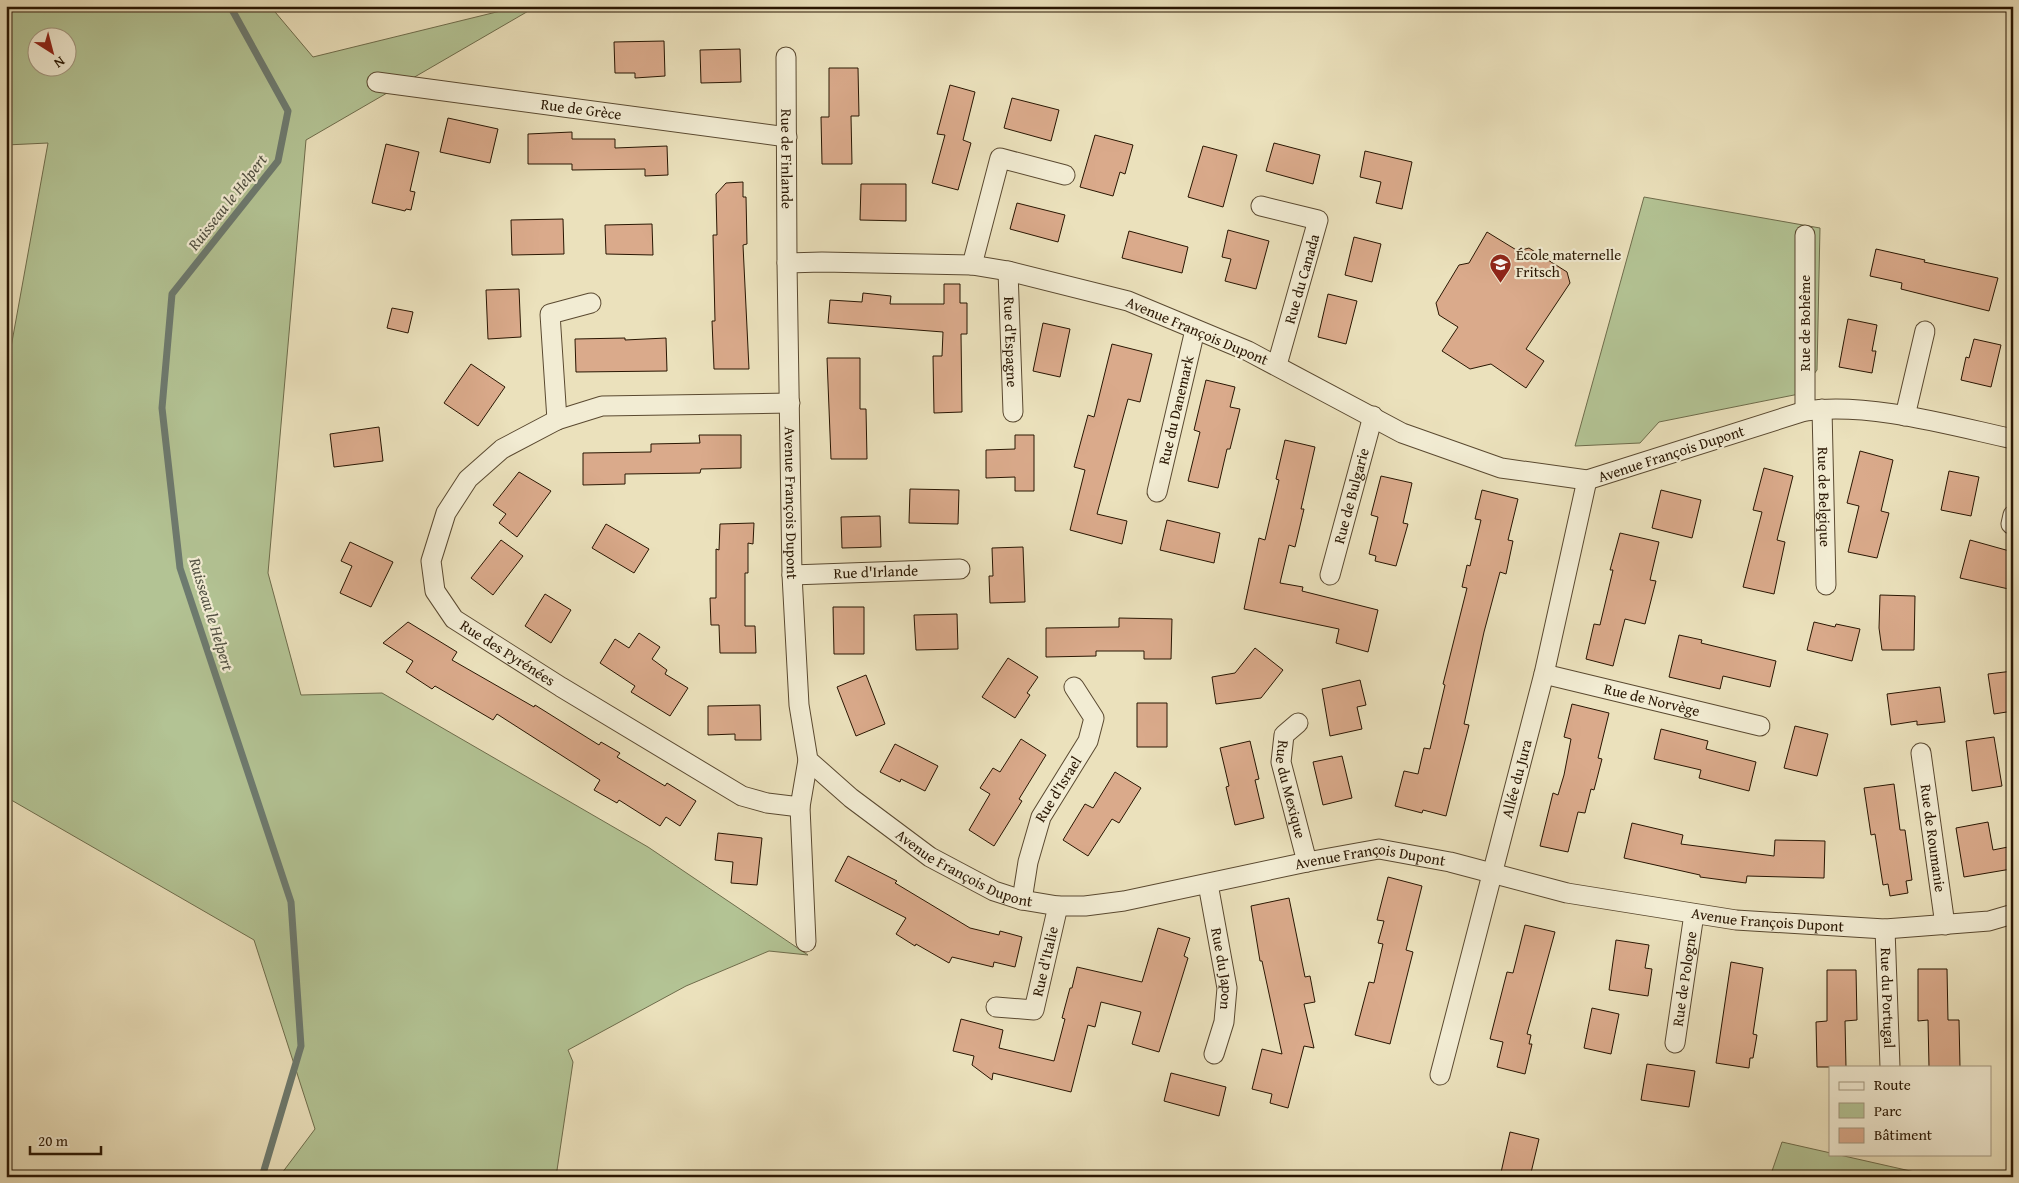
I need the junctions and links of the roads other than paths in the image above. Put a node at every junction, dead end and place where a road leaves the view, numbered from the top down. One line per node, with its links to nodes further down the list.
1 (786, 56): 3 (street, Rue de Finlande)
2 (377, 82): 3 (street, Rue de Grèce)
3 (787, 137): 7 (street, Rue de Finlande)
4 (1065, 175): 8 (street)
5 (1261, 206): 13 (street, Rue du Canada)
6 (1805, 236): 15 (street, Rue de Bohême)
7 (787, 263): 8 (street, Avenue François Dupont); 14 (street, Avenue François Dupont)
8 (972, 265): 9 (street, Avenue François Dupont)
9 (1008, 271): 11 (street, Avenue François Dupont); 16 (street, Rue d'Espagne)
10 (591, 303): 19 (street)
11 (1195, 330): 13 (street, Avenue François Dupont); 22 (street, Rue du Danemark)
12 (1925, 332): 18 (street)
13 (1277, 365): 17 (street, Avenue François Dupont)
14 (790, 403): 19 (street, Rue des Pyrénées); 24 (street, Avenue François Dupont)
15 (1813, 410): 18 (street, Avenue François Dupont); 21 (street, Avenue François Dupont); 26 (street, Rue de Belgique)
16 (1013, 412)
17 (1373, 416): 21 (street, Avenue François Dupont); 25 (street, Rue de Bulgarie)
18 (1905, 416): 20 (street, Avenue François Dupont)
19 (557, 420): 33 (street, Rue des Pyrénées)
20 (2013, 439)
21 (1587, 480): 27 (street, Allée du Jura)
22 (1157, 492)
23 (960, 569): 24 (street, Rue d'Irlande)
24 (792, 575): 32 (street, Avenue François Dupont)
25 (1330, 575)
26 (1826, 585)
27 (1544, 674): 30 (street, Rue de Norvège); 35 (street, Allée du Jura)
28 (1074, 687): 37 (street, Rue d'Israel)
29 (1298, 723): 34 (street, Rue du Mexique)
30 (1760, 726)
31 (1922, 753): 41 (street, Rue de Roumanie)
32 (808, 760): 33 (street); 37 (street, Avenue François Dupont)
33 (800, 807): 43 (street)
34 (1307, 862): 35 (street, Avenue François Dupont); 36 (street, Avenue François Dupont)
35 (1493, 872): 39 (street, Avenue François Dupont); 48 (street, Allée du Jura)
36 (1208, 884): 38 (street, Avenue François Dupont); 46 (street, Rue du Japon)
37 (1022, 900): 38 (street, Avenue François Dupont)
38 (1058, 906): 44 (street, Rue d'Italie)
39 (1694, 914): 42 (street, Avenue François Dupont); 45 (street, Rue de Pologne)
40 (2013, 914): 41 (street, Avenue François Dupont)
41 (1946, 925): 42 (street, Avenue François Dupont)
42 (1885, 929): 47 (street, Rue du Portugal)
43 (806, 942)
44 (996, 1007)
45 (1675, 1043)
46 (1214, 1054)
47 (1890, 1066)
48 (1440, 1075)

